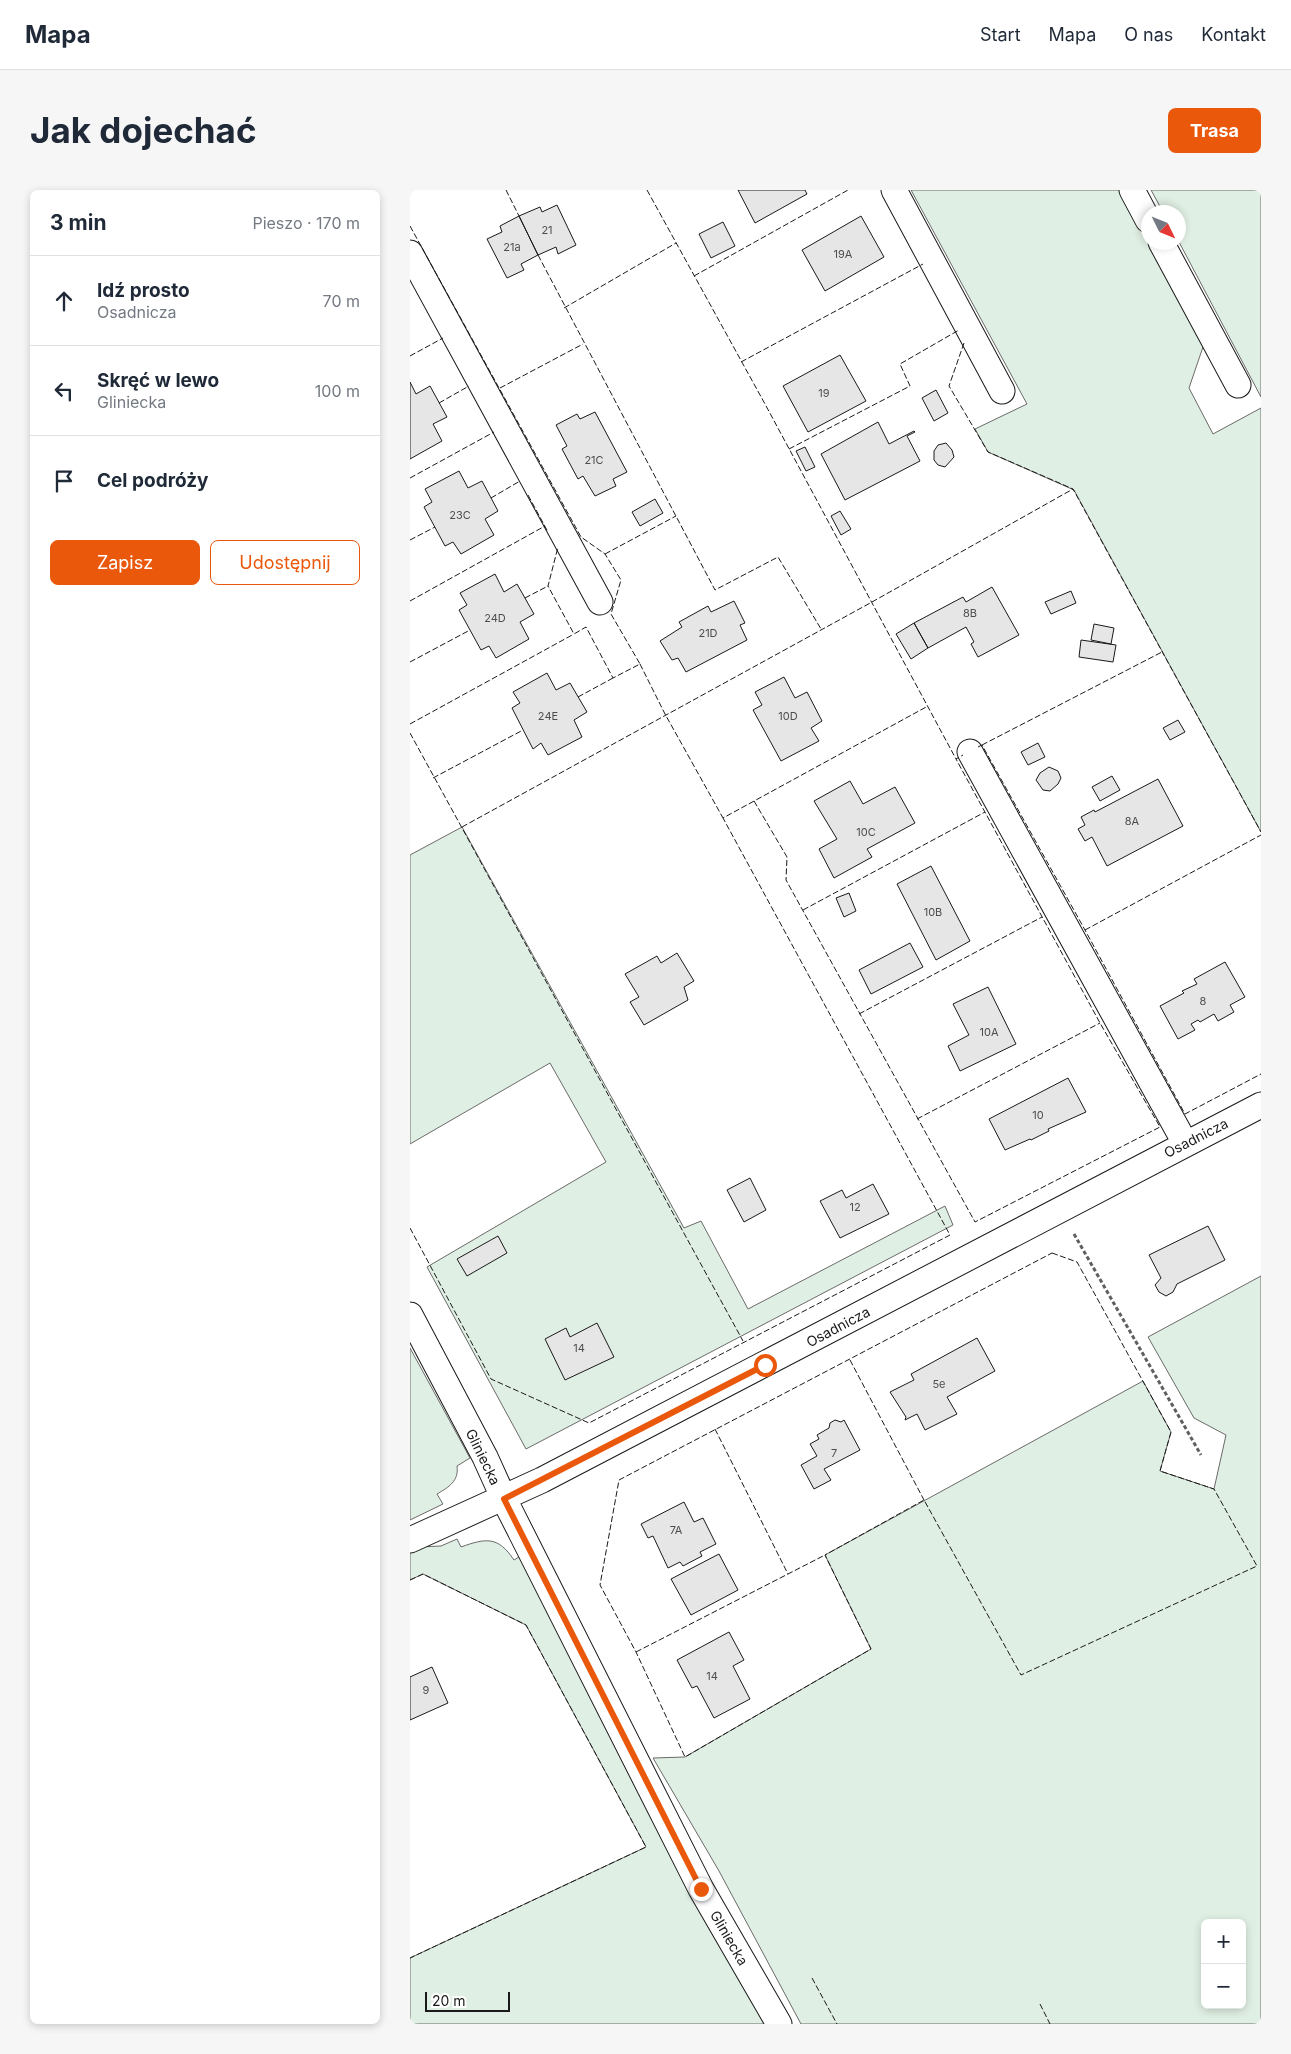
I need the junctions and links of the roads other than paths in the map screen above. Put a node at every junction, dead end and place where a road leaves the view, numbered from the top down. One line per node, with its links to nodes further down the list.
1 (894, 190): 7 (street)
2 (1132, 190): 3 (street)
3 (1141, 207)
4 (1165, 250): 6 (street)
5 (410, 253): 8 (street)
6 (1238, 384)
7 (1002, 391)
8 (600, 602)
9 (970, 752): 11 (street)
10 (1261, 1105): 11 (street, Osadnicza)
11 (1185, 1143): 13 (street, Osadnicza)
12 (410, 1315): 13 (street, Gliniecka)
13 (504, 1499): 14 (street, Osadnicza); 15 (street, Gliniecka)
14 (410, 1540)
15 (778, 2024)

